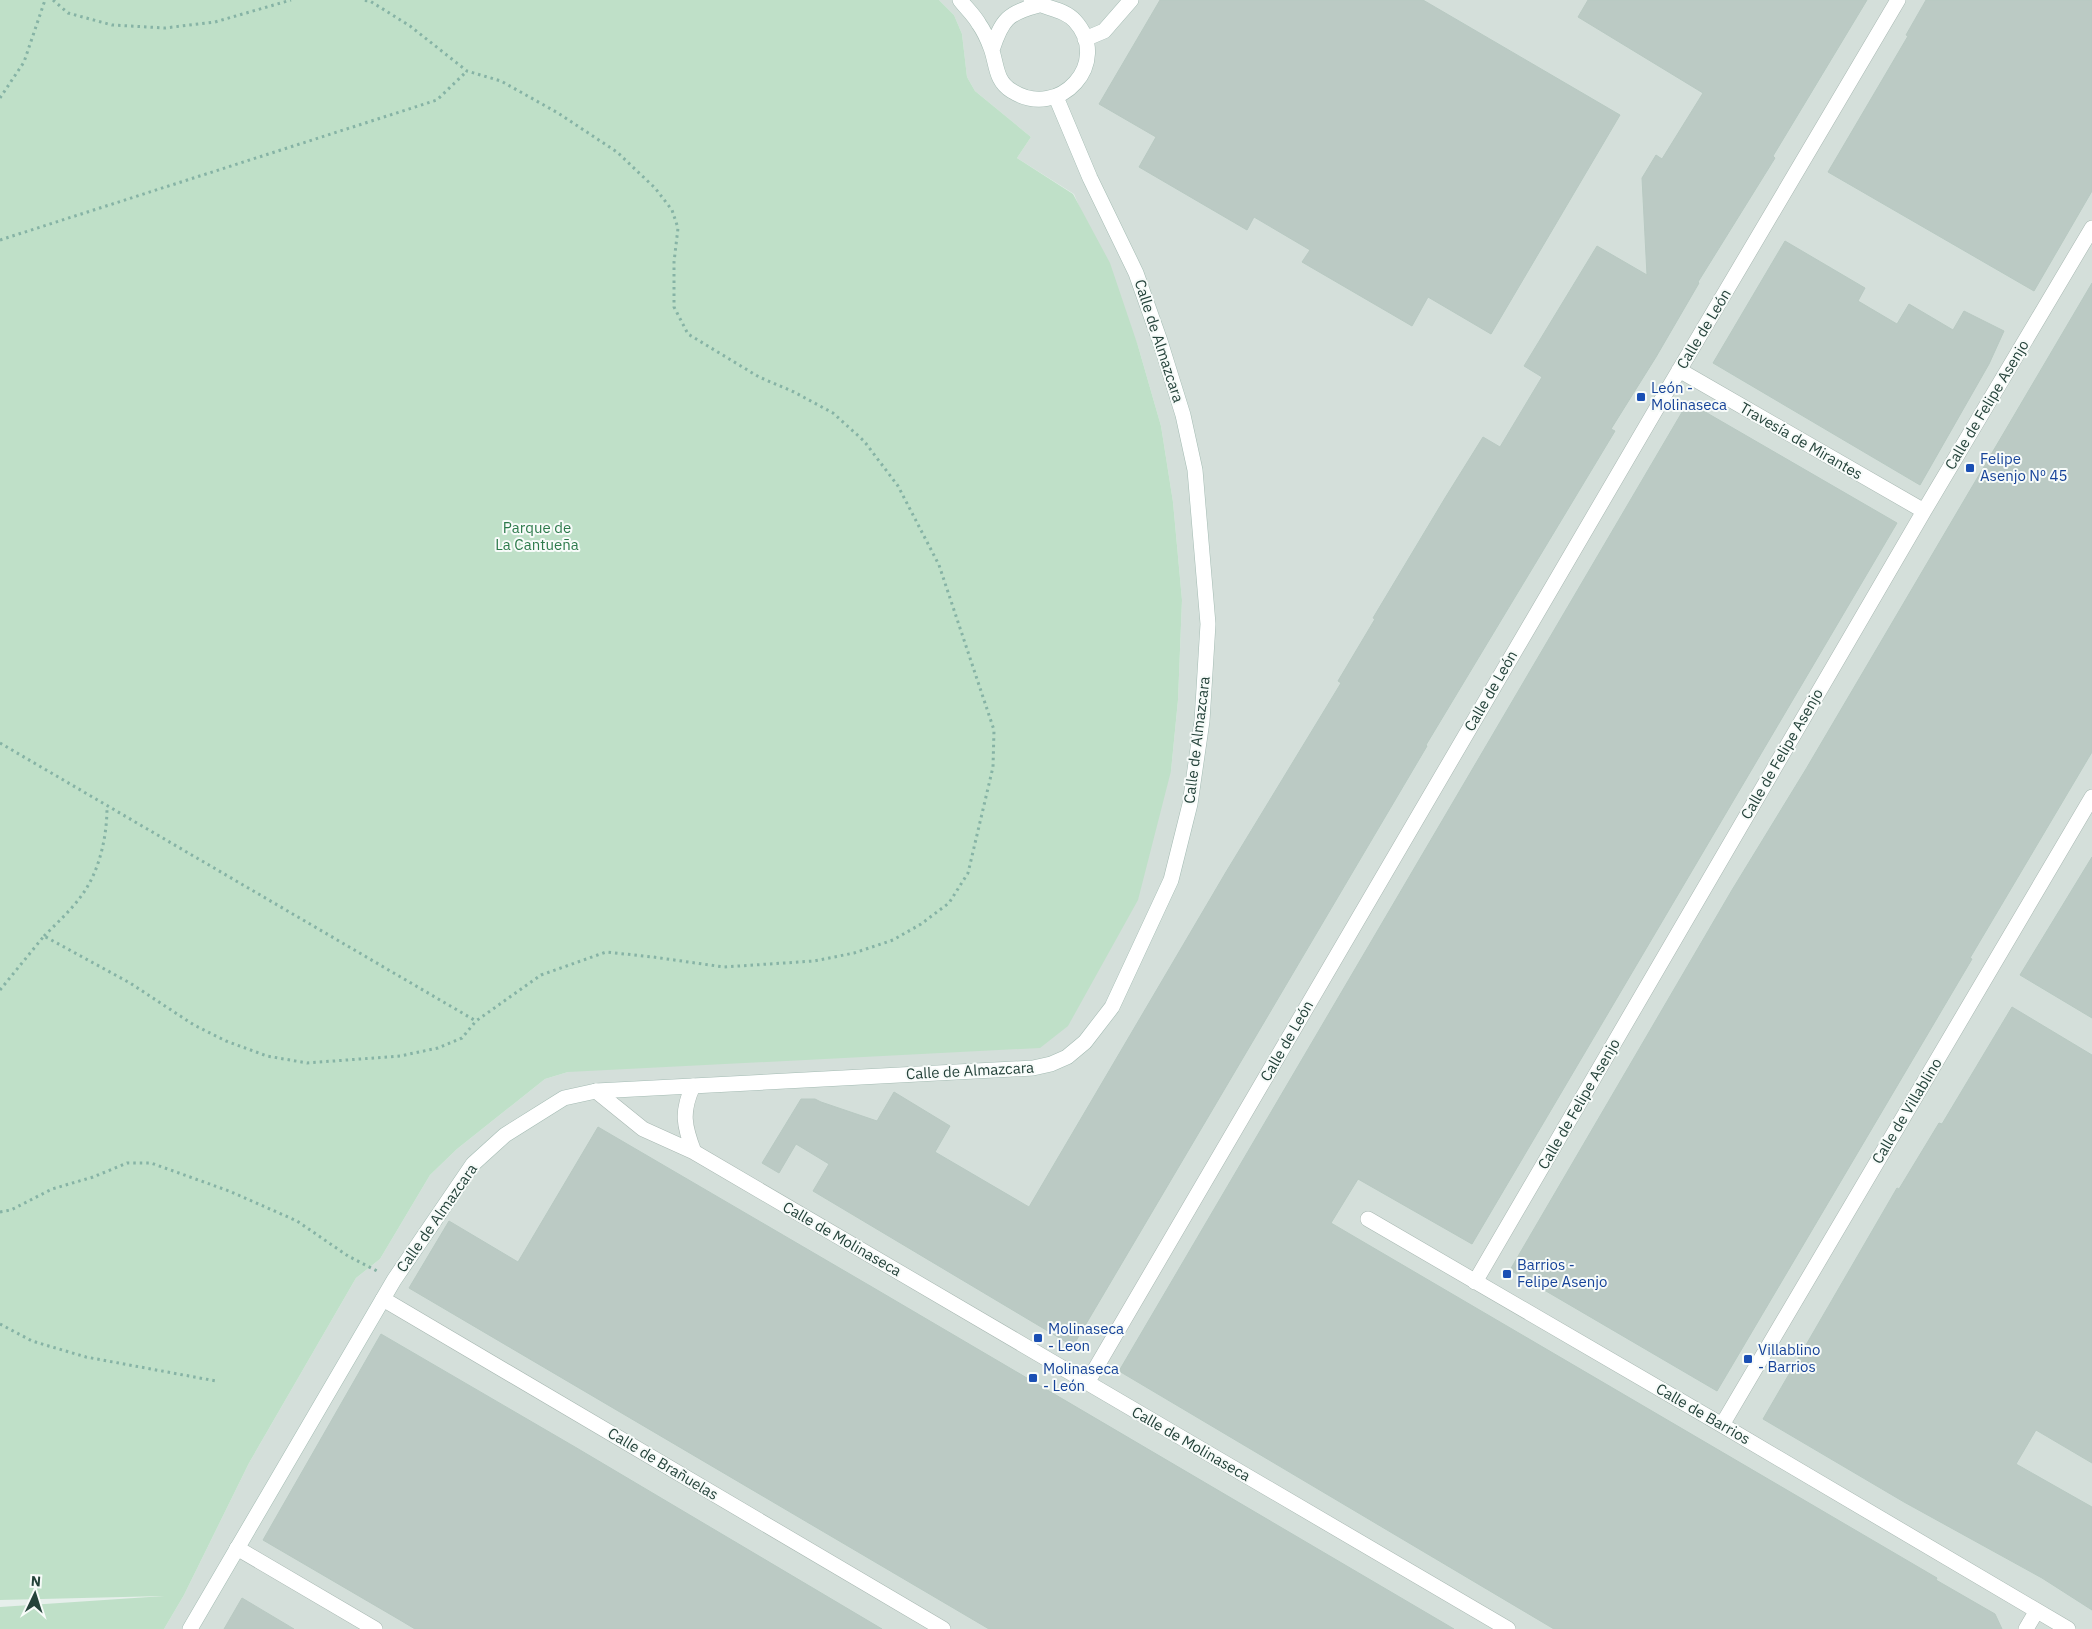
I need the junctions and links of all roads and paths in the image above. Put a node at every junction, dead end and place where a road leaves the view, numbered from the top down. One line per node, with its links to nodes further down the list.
1 (45, 0): 12 (path)
2 (53, 0): 3 (path)
3 (292, 0)
4 (362, 0): 11 (path)
5 (960, 0): 10 (street)
6 (1131, 0): 9 (street)
7 (1898, 0): 16 (street, Calle de León)
8 (1035, 3): 9 (street); 10 (street)
9 (1085, 39): 13 (street)
10 (992, 50): 13 (street)
11 (467, 71): 15 (path); 23 (path)
12 (0, 98)
13 (1056, 98): 24 (street, Calle de Almazcara)
14 (2092, 228): 17 (street, Calle de Felipe Asenjo)
15 (0, 240)
16 (1679, 370): 17 (street, Travesía de Mirantes); 34 (street, Calle de León)
17 (1924, 511): 30 (street, Calle de Felipe Asenjo)
18 (0, 744): 20 (path)
19 (2092, 797): 35 (street, Calle de Villablino)
20 (107, 806): 21 (path); 23 (path)
21 (44, 936): 22 (path); 23 (path)
22 (0, 990)
23 (476, 1021)
24 (693, 1086): 25 (street, Calle de Almazcara); 26 (street)
25 (596, 1091): 26 (street, Calle de Molinaseca); 29 (street, Calle de Almazcara)
26 (694, 1152): 34 (street, Calle de Molinaseca)
27 (0, 1212): 29 (path)
28 (1368, 1219): 30 (street, Calle de Barrios)
29 (394, 1280): 31 (street, Calle de Almazcara)
30 (1476, 1282): 35 (street, Calle de Barrios)
31 (383, 1299): 36 (street, Calle de Almazcara); 40 (street, Calle de Brañuelas)
32 (0, 1324): 33 (path)
33 (216, 1381)
34 (1086, 1383): 41 (street, Calle de Molinaseca)
35 (1722, 1424): 37 (street, Calle de Barrios)
36 (237, 1548): 38 (street, Calle de Almazcara); 39 (street)
37 (2036, 1612): 42 (street); 43 (street, Calle de Barrios)
38 (190, 1629)
39 (375, 1629)
40 (943, 1629)
41 (1508, 1629)
42 (2026, 1629)
43 (2068, 1629)

